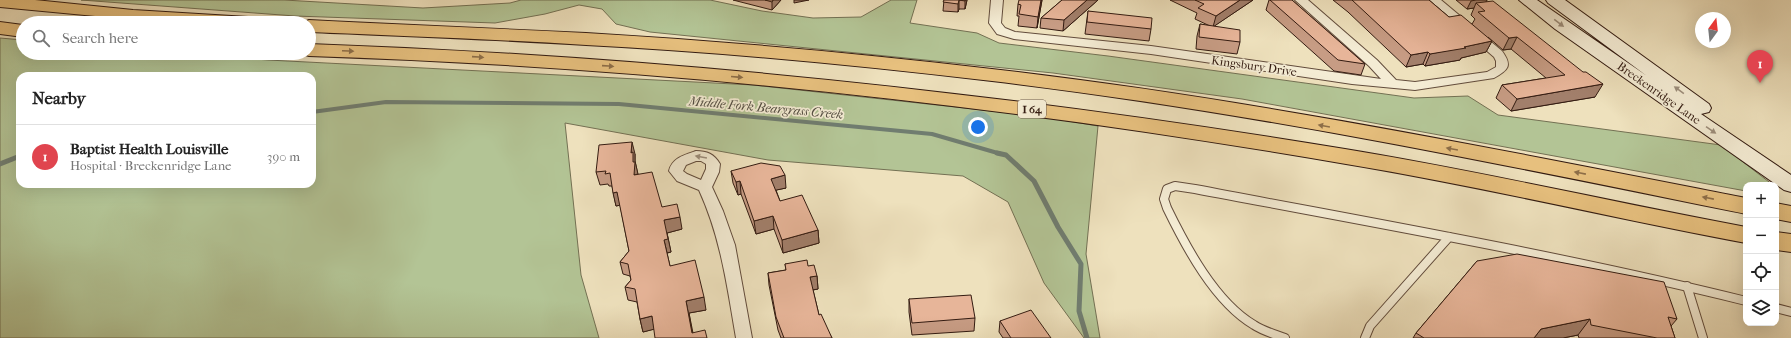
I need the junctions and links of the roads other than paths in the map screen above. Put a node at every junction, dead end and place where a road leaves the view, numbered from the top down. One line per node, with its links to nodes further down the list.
1 (997, 0): 12 (street, Kingsbury Drive)
2 (1301, 0): 12 (street)
3 (1434, 0): 12 (street, Kingsbury Drive)
4 (1527, 0): 14 (main road, Breckenridge Lane, one-way to 14)
5 (1554, 0): 13 (main road, Breckenridge Lane, one-way to 5)
6 (0, 2): 7 (highway)
7 (147, 16)
8 (316, 26): 16 (highway, I 64, one-way to 8)
9 (0, 28): 10 (highway)
10 (16, 30)
11 (316, 50): 19 (highway, I 64, one-way to 19)
12 (1392, 84)
13 (1791, 169)
14 (1791, 184)
15 (705, 187): 27 (street)
16 (1743, 205)
17 (1779, 212): 18 (highway)
18 (1791, 214)
19 (1743, 234)
20 (1449, 237): 23 (lane); 28 (lane); 29 (lane)
21 (1779, 241): 22 (highway)
22 (1791, 243)
23 (1687, 286): 24 (lane); 30 (lane)
24 (1743, 300)
25 (1779, 309): 26 (lane)
26 (1791, 312)
27 (744, 338)
28 (1286, 338)
29 (1365, 338)
30 (1703, 338)

